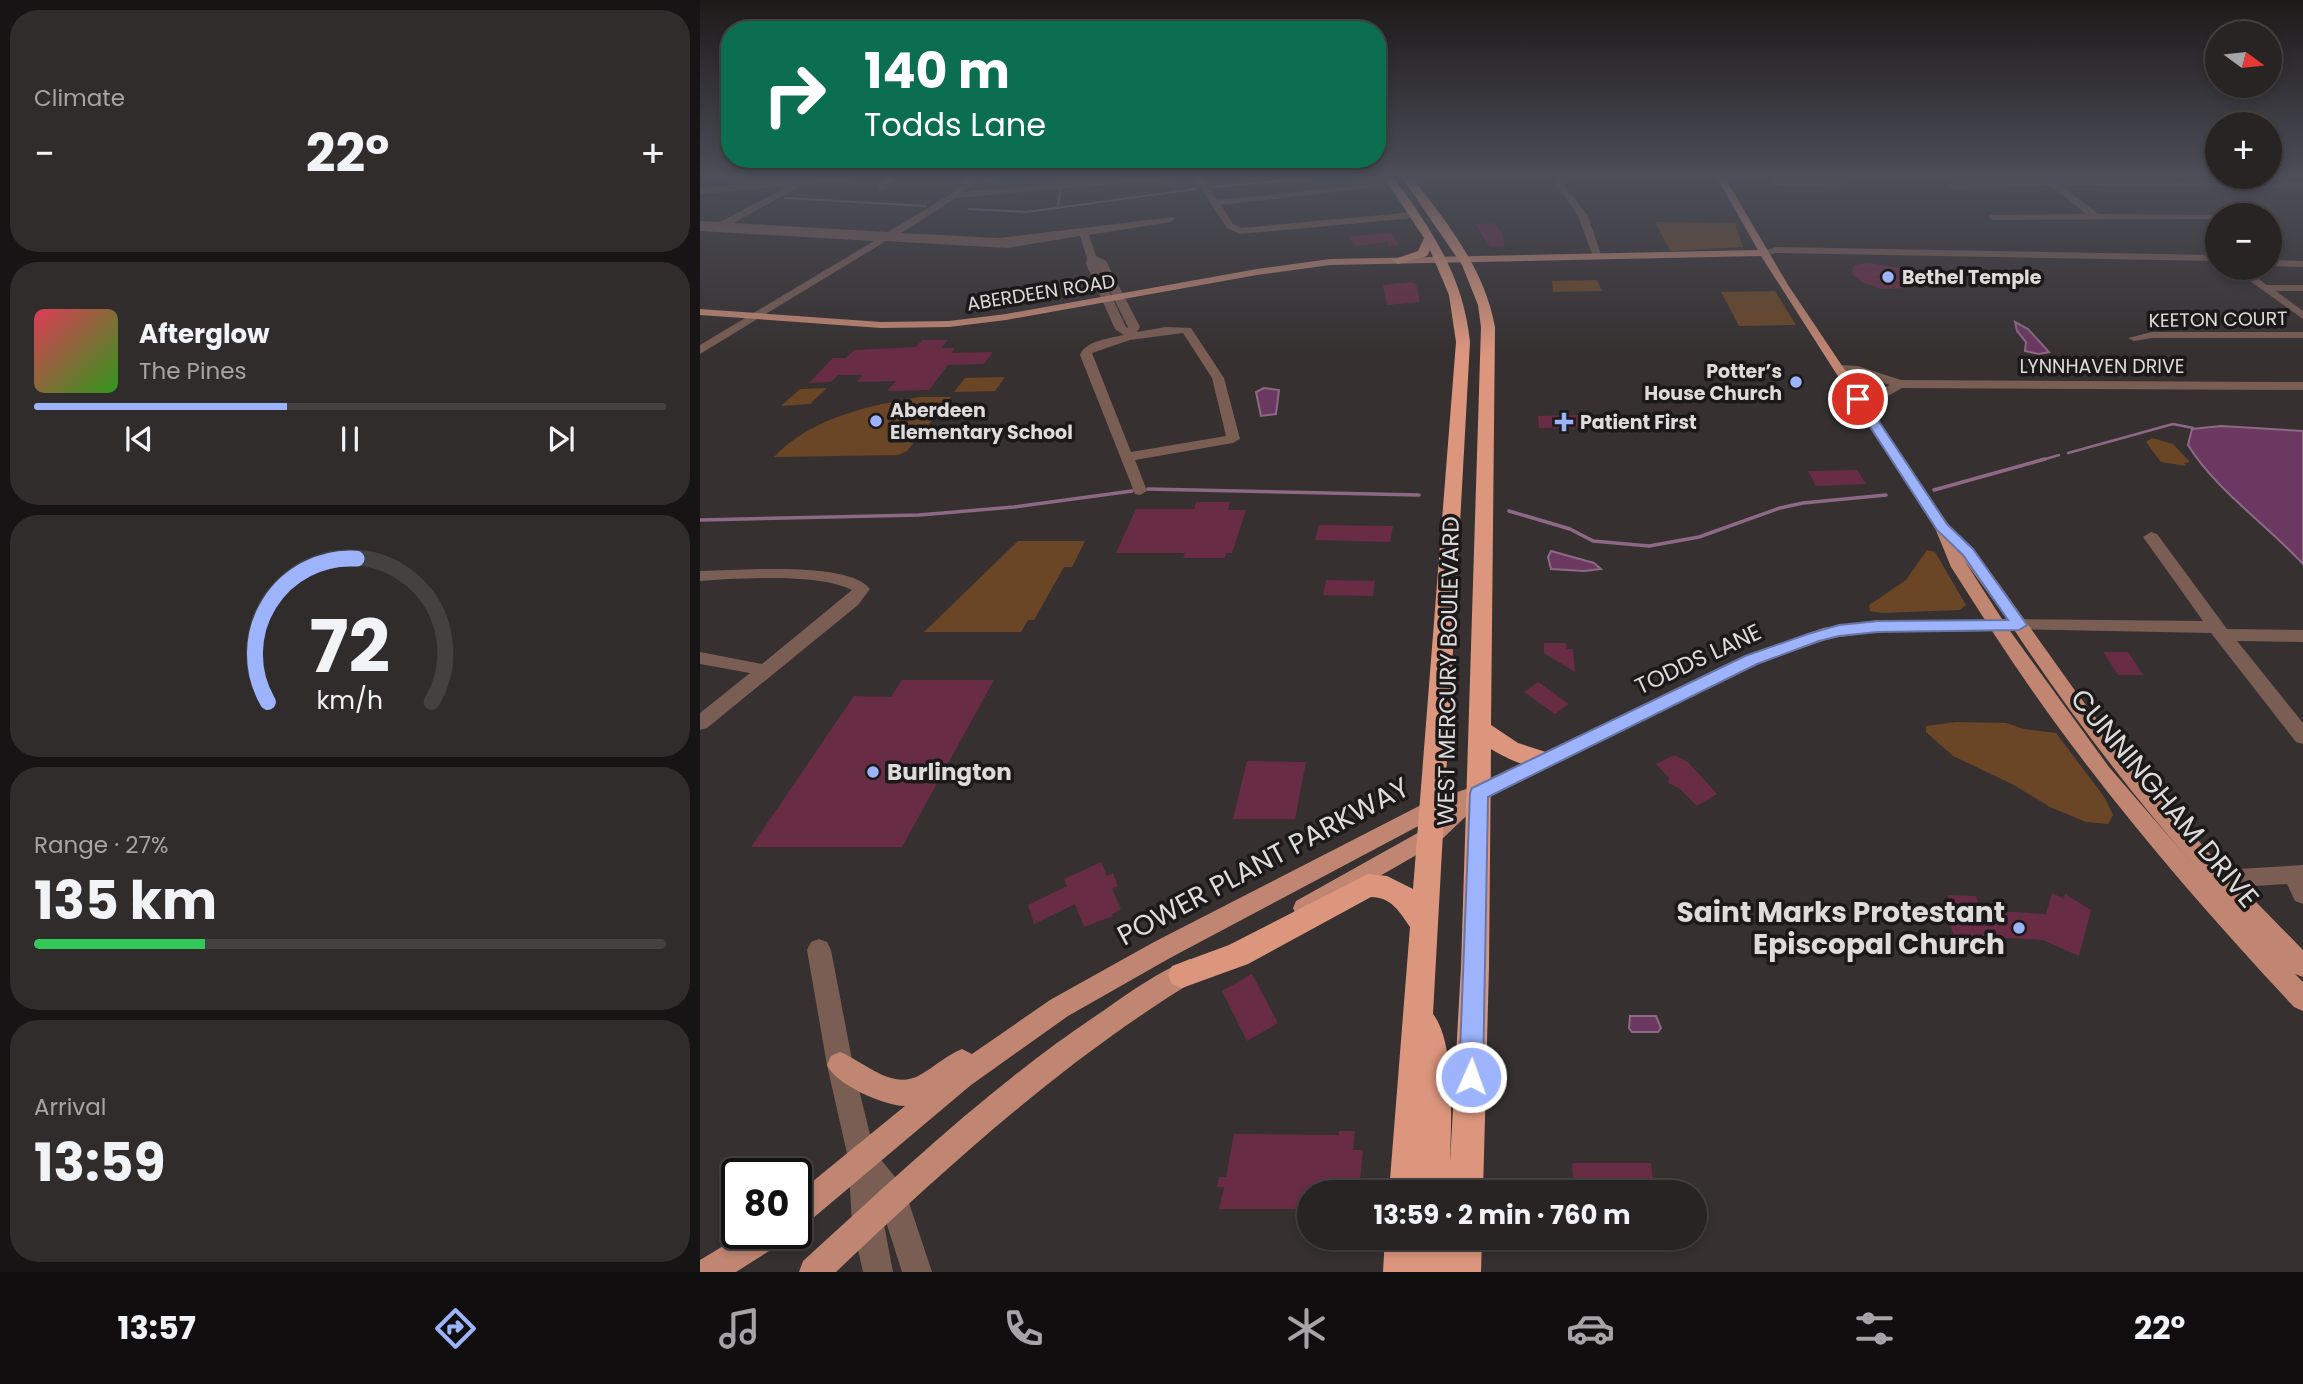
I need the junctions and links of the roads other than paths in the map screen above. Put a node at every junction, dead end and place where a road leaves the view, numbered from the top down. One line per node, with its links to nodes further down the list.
1 (857, 235): 9 (street)
2 (888, 235): 9 (street)
3 (1068, 235): 9 (street)
4 (1084, 235): 13 (street)
5 (1427, 235): 10 (highway, WEST MERCURY BOULEVARD)
6 (1445, 235): 16 (highway, WEST MERCURY BOULEVARD)
7 (1590, 235): 12 (street)
8 (1754, 235): 11 (main road)
9 (885, 237): 28 (street)
10 (1429, 239): 15 (highway, WEST MERCURY BOULEVARD); 17 (highway)
11 (1764, 253): 12 (main road, ABERDEEN ROAD); 18 (street); 34 (main road)
12 (1598, 256): 16 (main road, ABERDEEN ROAD)
13 (1093, 258): 25 (street); 26 (street)
14 (2282, 258): 20 (street)
15 (1442, 259): 16 (main road, ABERDEEN ROAD); 17 (main road, ABERDEEN ROAD); 55 (highway, WEST MERCURY BOULEVARD)
16 (1466, 259): 51 (highway, WEST MERCURY BOULEVARD)
17 (1398, 260): 25 (main road, ABERDEEN ROAD)
18 (2205, 260)
19 (2282, 261): 20 (street)
20 (2286, 261): 21 (street)
21 (2303, 262)
22 (2253, 280): 23 (street)
23 (2264, 288): 24 (street); 29 (street)
24 (2303, 288)
25 (1120, 297): 26 (main road, ABERDEEN ROAD); 30 (street)
26 (1106, 300): 28 (main road, ABERDEEN ROAD); 30 (street)
27 (700, 312): 28 (main road, ABERDEEN ROAD)
28 (756, 316): 33 (street)
29 (2303, 316)
30 (1131, 335): 38 (street); 38 (street)
31 (2303, 335): 32 (street, KEETON COURT)
32 (2134, 338)
33 (700, 350)
34 (1839, 369): 35 (street, LYNNHAVEN DRIVE); 37 (main road)
35 (1900, 384): 36 (street, LYNNHAVEN DRIVE); 37 (street, LYNNHAVEN DRIVE)
36 (2303, 386)
37 (1858, 399): 40 (main road)
38 (1127, 457): 39 (street)
39 (1140, 491)
40 (1942, 527): 43 (main road); 44 (main road)
41 (2151, 537): 45 (street)
42 (700, 576): 48 (street)
43 (1996, 624): 44 (main road, TODDS LANE); 53 (main road, TODDS LANE); 62 (main road, CUNNINGHAM DRIVE)
44 (2019, 625): 45 (street); 56 (main road, CUNNINGHAM DRIVE)
45 (2219, 631): 46 (street); 49 (street)
46 (2303, 636)
47 (700, 658): 48 (street)
48 (766, 671): 50 (street)
49 (2297, 722): 52 (street)
50 (700, 723)
51 (1480, 728): 53 (highway); 54 (highway, WEST MERCURY BOULEVARD)
52 (2303, 737)
53 (1544, 760): 54 (main road, TODDS LANE)
54 (1479, 793): 55 (main road, POWER PLANT PARKWAY); 69 (highway, WEST MERCURY BOULEVARD)
55 (1431, 822): 58 (highway, WEST MERCURY BOULEVARD); 61 (main road, POWER PLANT PARKWAY); 64 (main road, POWER PLANT PARKWAY)
56 (2221, 878): 57 (street); 60 (main road, CUNNINGHAM DRIVE)
57 (2300, 881)
58 (1424, 925): 61 (highway); 63 (highway, WEST MERCURY BOULEVARD)
59 (820, 950): 65 (street)
60 (2303, 966)
61 (1182, 975): 70 (main road, POWER PLANT PARKWAY)
62 (2303, 999)
63 (1419, 1006): 67 (highway, WEST MERCURY BOULEVARD); 68 (highway)
64 (1059, 1008): 65 (main road); 66 (main road, POWER PLANT PARKWAY)
65 (840, 1065): 66 (street)
66 (862, 1158): 70 (street); 71 (main road, POWER PLANT PARKWAY); 72 (street)
67 (1407, 1180)
68 (1433, 1180)
69 (1466, 1180)
70 (894, 1198): 72 (main road, POWER PLANT PARKWAY); 82 (street)
71 (812, 1200)
72 (867, 1223): 80 (main road, POWER PLANT PARKWAY); 81 (street)
73 (747, 1249): 78 (main road)
74 (755, 1249): 79 (main road)
75 (1402, 1250): 83 (highway)
76 (1431, 1250): 84 (highway)
77 (1464, 1250): 85 (highway)
78 (709, 1272)
79 (730, 1272)
80 (814, 1272)
81 (878, 1272)
82 (917, 1272)
83 (1401, 1272)
84 (1430, 1272)
85 (1463, 1272)

